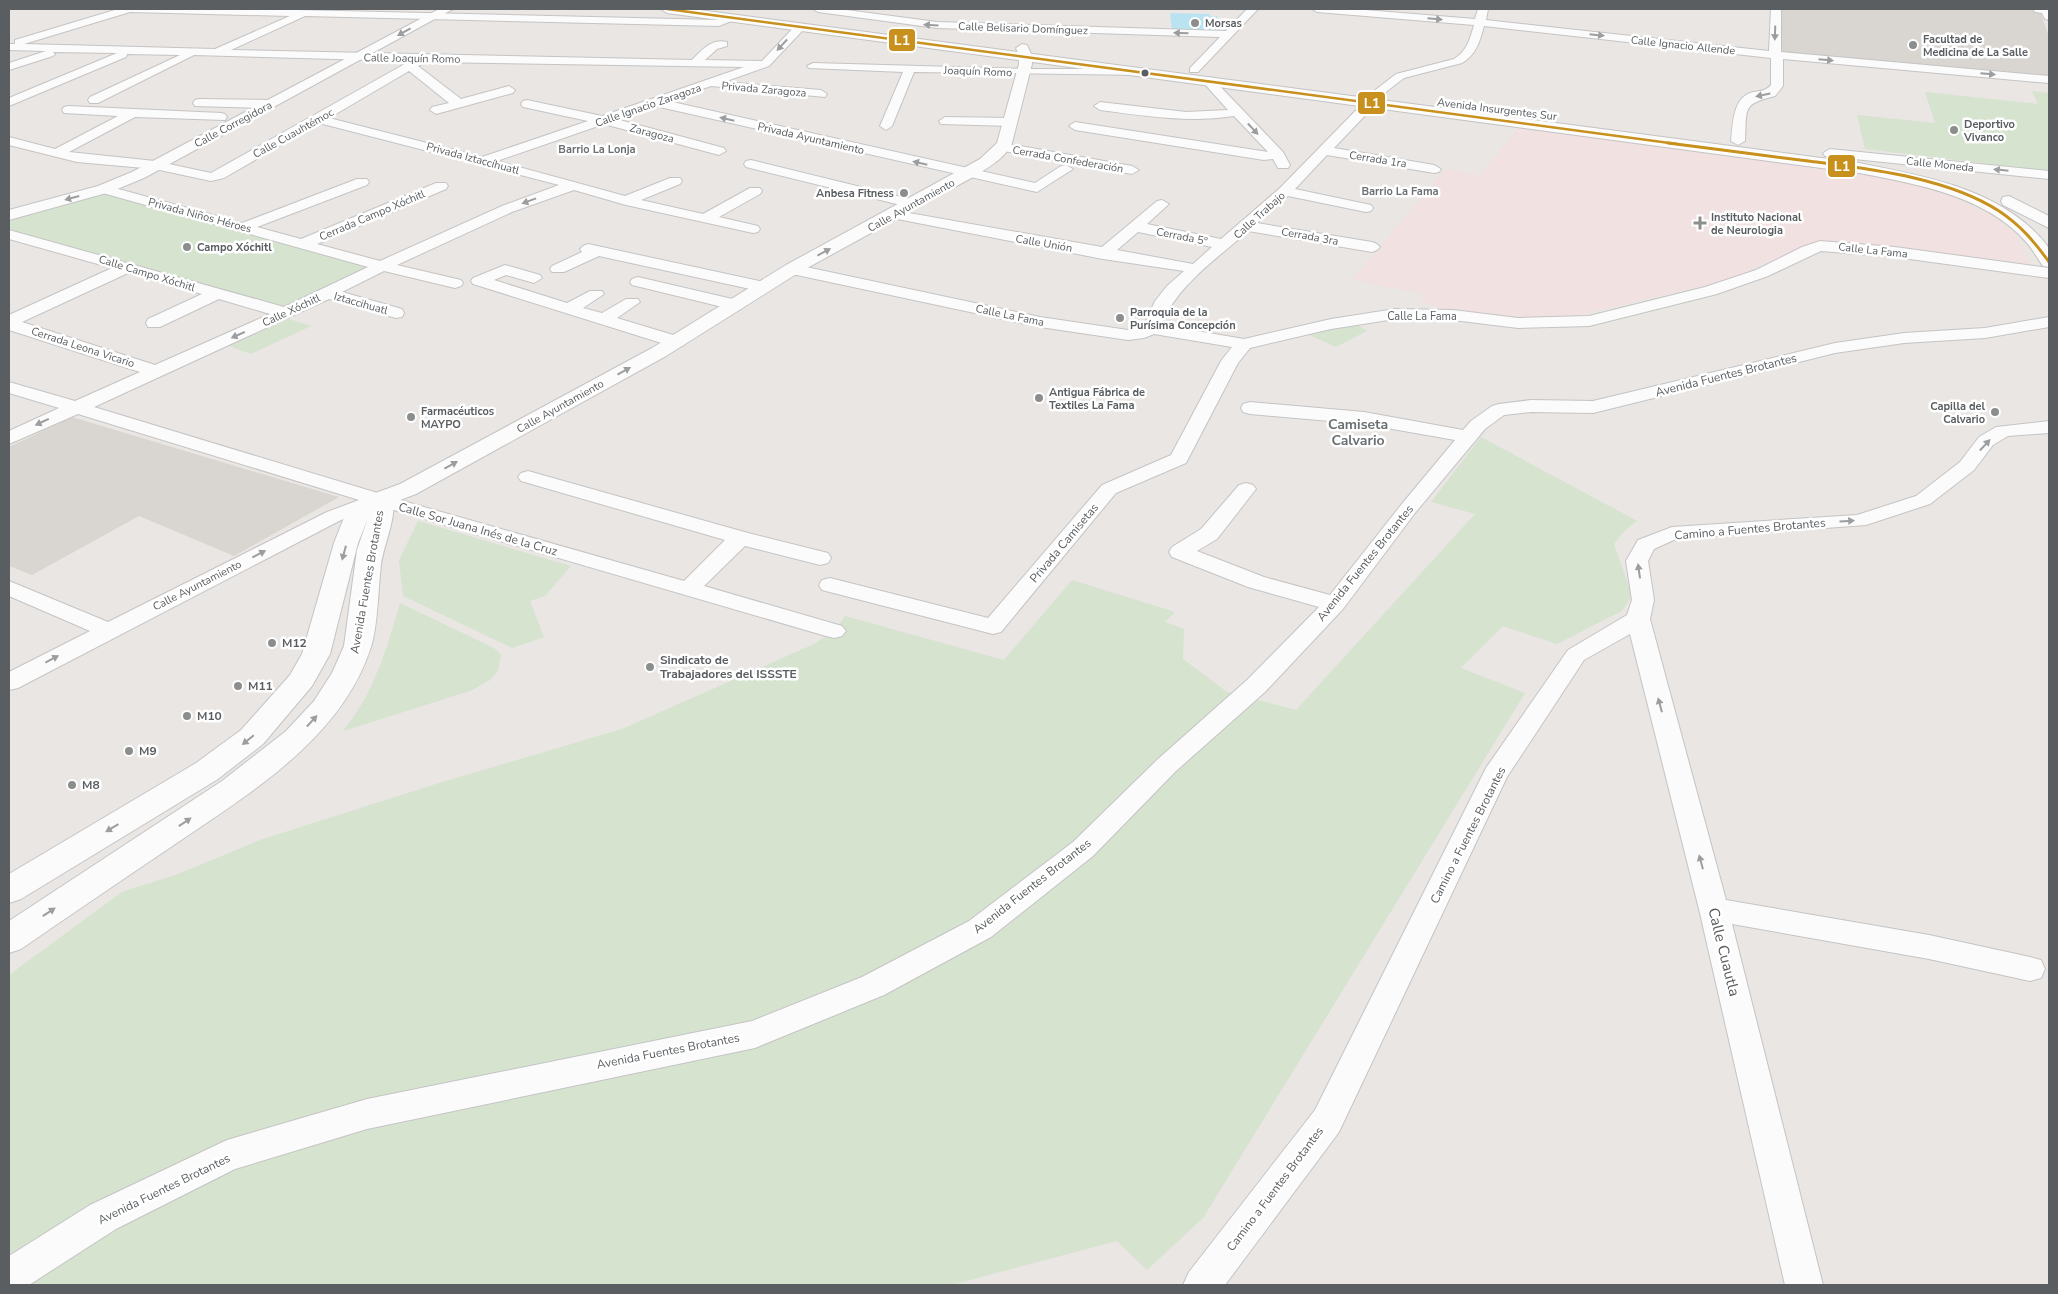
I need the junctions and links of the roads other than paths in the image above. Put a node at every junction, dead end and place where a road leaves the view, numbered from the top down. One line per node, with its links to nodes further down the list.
1 (129, 9): 11 (street); 27 (street)
2 (495, 9): 17 (street)
3 (666, 9): 15 (main road, Avenida Insurgentes Sur)
4 (818, 9): 22 (street)
5 (1253, 9): 24 (street)
6 (1317, 9): 21 (street, Calle Ignacio Allende, one-way to 21)
7 (1483, 9): 21 (street)
8 (1776, 9): 35 (street, one-way to 35)
9 (2039, 9): 10 (main road)
10 (2045, 9): 12 (main road); 18 (street)
11 (280, 10): 13 (street)
12 (2049, 10)
13 (306, 12): 14 (street); 32 (street)
14 (441, 12): 17 (street); 36 (main road, Calle Corregidora, one-way to 36)
15 (730, 13): 17 (street); 19 (main road, Avenida Insurgentes Sur)
16 (1033, 15): 23 (street)
17 (483, 17)
18 (2049, 17)
19 (798, 19): 22 (main road, Avenida Insurgentes Sur); 28 (main road, Avenida Insurgentes Sur); 40 (street, Calle Ignacio Zaragoza, one-way to 40)
20 (971, 22): 22 (street, Calle Belisario Domínguez, one-way to 22); 23 (street, Calle Belisario Domínguez); 25 (street)
21 (1479, 22): 35 (street, Calle Ignacio Allende, one-way to 35); 54 (street, Calle Trabajo)
22 (887, 25): 25 (main road, Avenida Insurgentes Sur)
23 (1029, 28): 24 (street, Calle Belisario Domínguez, one-way to 23); 34 (street)
24 (1230, 34): 47 (street)
25 (947, 38): 34 (main road, Avenida Insurgentes Sur)
26 (723, 44): 39 (street)
27 (9, 46): 29 (street, Calle Joaquín Romo)
28 (959, 48): 34 (main road, Avenida Insurgentes Sur); 46 (street)
29 (60, 50): 30 (street, Calle Joaquín Romo); 43 (street)
30 (131, 52): 31 (street, Calle Joaquín Romo); 56 (street)
31 (193, 54): 32 (street, Calle Joaquín Romo); 55 (street)
32 (213, 54): 33 (street, Calle Joaquín Romo)
33 (257, 55): 36 (street, Calle Joaquín Romo); 38 (street)
34 (1026, 55): 46 (street, Joaquín Romo); 47 (main road, Avenida Insurgentes Sur); 50 (main road, Avenida Insurgentes Sur); 74 (main road)
35 (1777, 56): 49 (street, Calle Ignacio Allende, one-way to 49); 79 (street, one-way to 79)
36 (359, 57): 37 (street, Calle Joaquín Romo); 60 (main road, Calle Corregidora)
37 (424, 58): 41 (street, Calle Cuauhtémoc); 44 (street, Calle Joaquín Romo)
38 (241, 64)
39 (695, 64): 40 (street, Calle Joaquín Romo); 44 (street, Calle Joaquín Romo)
40 (765, 64): 51 (street, Calle Ignacio Zaragoza)
41 (411, 66): 61 (street); 71 (street, Calle Cuauhtémoc)
42 (813, 66): 45 (street, Joaquín Romo)
43 (9, 67)
44 (599, 69): 48 (street)
45 (910, 69): 46 (street, Joaquín Romo); 76 (street)
46 (951, 70)
47 (1194, 70): 54 (main road, Avenida Insurgentes Sur)
48 (577, 75)
49 (2049, 80)
50 (1208, 81): 54 (main road, Avenida Insurgentes Sur); 66 (street)
51 (707, 84): 53 (street, Privada Zaragoza); 58 (street, Calle Ignacio Zaragoza)
52 (510, 90): 61 (street)
53 (821, 94)
54 (1374, 98): 79 (main road, Avenida Insurgentes Sur); 87 (street, Calle Trabajo); 125 (main road, Avenida Insurgentes Sur)
55 (94, 100)
56 (9, 102)
57 (155, 102): 60 (street)
58 (654, 102): 72 (street, Calle Ignacio Zaragoza); 95 (street, Privada Ayuntamiento, one-way to 58)
59 (1163, 102): 68 (street)
60 (270, 104): 91 (main road, Calle Corregidora)
61 (459, 104): 65 (street)
62 (527, 104): 72 (street, Zaragoza)
63 (1100, 106): 68 (street)
64 (68, 110): 67 (street)
65 (436, 110)
66 (1237, 112): 69 (street); 86 (street, one-way to 86)
67 (134, 113): 70 (street); 84 (street)
68 (1153, 113): 69 (street); 75 (street)
69 (1214, 116): 78 (street)
70 (221, 117)
71 (318, 118): 89 (street, Privada Iztaccíhuatl); 91 (street, Calle Cuauhtémoc)
72 (604, 120): 83 (street, Zaragoza); 89 (street, Calle Ignacio Zaragoza)
73 (945, 121): 74 (street)
74 (1011, 122): 81 (main road)
75 (1143, 123)
76 (886, 126)
77 (1075, 126): 86 (street)
78 (1207, 128)
79 (1738, 141): 85 (main road, Avenida Insurgentes Sur)
80 (9, 142): 82 (street, Calle Cuauhtémoc)
81 (1003, 148): 94 (street, Cerrada Confederación); 95 (main road, Calle Ayuntamiento)
82 (43, 149): 84 (street, Calle Cuauhtémoc); 88 (street)
83 (719, 151)
84 (57, 153): 91 (street, Calle Cuauhtémoc)
85 (1830, 153): 97 (street, Calle Moneda, one-way to 85); 114 (main road, Avenida Insurgentes Sur)
86 (1278, 155): 102 (street)
87 (1318, 156): 93 (street, Cerrada 1ra); 96 (street); 102 (street, Calle Trabajo)
88 (17, 157)
89 (482, 160): 100 (street, Privada Iztaccíhuatl)
90 (751, 164): 107 (street)
91 (155, 166): 103 (main road, Calle Corregidora)
92 (1066, 169): 95 (street, Privada Ayuntamiento)
93 (1434, 169)
94 (1132, 170)
95 (967, 174): 107 (main road, Calle Ayuntamiento)
96 (1406, 174)
97 (2049, 175)
98 (674, 181): 106 (street)
99 (362, 182): 105 (street)
100 (574, 185): 106 (street, Privada Iztaccíhuatl); 126 (street, Calle Xóchitl, one-way to 126)
101 (441, 186): 110 (street, Cerrada Campo Xóchitl)
102 (1289, 187): 109 (street); 115 (street, Calle Trabajo)
103 (104, 189): 112 (main road, Calle Corregidora, one-way to 112); 116 (street, Privada Niños Héroes)
104 (755, 190): 113 (street)
105 (320, 200): 110 (street); 116 (street)
106 (626, 201): 113 (street, Privada Iztaccíhuatl)
107 (913, 204): 111 (main road, Calle Ayuntamiento)
108 (1162, 204): 117 (street)
109 (1366, 208)
110 (378, 213): 120 (street, Cerrada Campo Xóchitl)
111 (892, 214): 124 (street, Calle Unión); 129 (main road, Calle Ayuntamiento, one-way to 111)
112 (9, 215)
113 (706, 218): 118 (street, Privada Iztaccíhuatl)
114 (2049, 223)
115 (1247, 226): 121 (street, Calle Trabajo); 122 (street, Cerrada 3ra)
116 (244, 227): 120 (street, Privada Niños Héroes)
117 (1137, 227): 121 (street, Cerrada 5º); 124 (street)
118 (753, 229)
119 (9, 234): 127 (street, Calle Campo Xóchitl)
120 (304, 244): 126 (street, Privada Niños Héroes)
121 (1226, 245): 130 (street, Calle Trabajo)
122 (1372, 247)
123 (598, 251): 128 (street); 131 (street); 135 (street)
124 (1104, 254): 130 (street, Calle Unión)
125 (2049, 262)
126 (381, 266): 134 (street, Privada Niños Héroes); 137 (street, Calle Xóchitl)
127 (128, 267): 138 (street, Calle Campo Xóchitl); 146 (street)
128 (558, 269)
129 (792, 269): 135 (main road, Calle Ayuntamiento); 150 (street, Calle La Fama)
130 (1196, 269): 150 (street, Calle Trabajo)
131 (578, 271)
132 (2049, 273): 152 (street, Calle La Fama)
133 (638, 282): 141 (street)
134 (455, 283)
135 (764, 287): 141 (main road, Calle Ayuntamiento)
136 (508, 292): 142 (street)
137 (327, 293): 143 (street, Calle Xóchitl); 144 (street, Iztaccihuatl)
138 (216, 294): 143 (street, Calle Campo Xóchitl); 148 (street)
139 (596, 294): 142 (street)
140 (632, 302): 145 (street)
141 (735, 305): 151 (main road, Calle Ayuntamiento)
142 (568, 309): 145 (street)
143 (286, 313): 153 (street, Calle Xóchitl, one-way to 153)
144 (396, 313)
145 (604, 319): 151 (street)
146 (9, 321)
147 (2049, 322): 158 (street, Avenida Fuentes Brotantes)
148 (154, 323)
149 (9, 325): 153 (street, Cerrada Leona Vicario)
150 (1151, 328): 152 (street, Calle La Fama)
151 (677, 342): 162 (main road, Calle Ayuntamiento, one-way to 151)
152 (1244, 344): 165 (street, Privada Camisetas)
153 (157, 372): 155 (street, Calle Xóchitl)
154 (9, 386): 155 (street, Calle Sor Juana Inés de la Cruz)
155 (75, 407): 159 (street, Calle Xóchitl, one-way to 159); 162 (street, Calle Sor Juana Inés de la Cruz)
156 (1250, 408): 158 (street)
157 (2049, 427): 169 (street, Camino a Fuentes Brotantes, one-way to 157)
158 (1468, 437): 168 (street, Avenida Fuentes Brotantes)
159 (9, 438)
160 (528, 478): 163 (street)
161 (1246, 489): 168 (street)
162 (378, 500): 167 (street, Calle Sor Juana Inés de la Cruz); 170 (street, Calle Ayuntamiento, one-way to 162); 173 (main road, Avenida Fuentes Brotantes, one-way to 173); 174 (main road, Avenida Fuentes Brotantes, one-way to 162)
163 (740, 538): 164 (street); 167 (street)
164 (820, 558)
165 (830, 585)
166 (9, 588): 170 (street)
167 (688, 589): 171 (street, Calle Sor Juana Inés de la Cruz)
168 (1335, 604): 179 (street, Avenida Fuentes Brotantes)
169 (1638, 619): 176 (street, Calle Cuautla, one-way to 169); 180 (street, Camino a Fuentes Brotantes)
170 (107, 630): 172 (street, Calle Ayuntamiento, one-way to 170)
171 (834, 630)
172 (9, 682)
173 (181, 786): 174 (main road); 175 (main road, Avenida Fuentes Brotantes, one-way to 175)
174 (209, 805): 177 (main road, Avenida Fuentes Brotantes, one-way to 174)
175 (9, 890)
176 (1714, 909): 178 (street); 181 (street, Calle Cuautla)
177 (9, 939)
178 (2030, 969)
179 (9, 1277)
180 (1202, 1285)
181 (1804, 1285)

